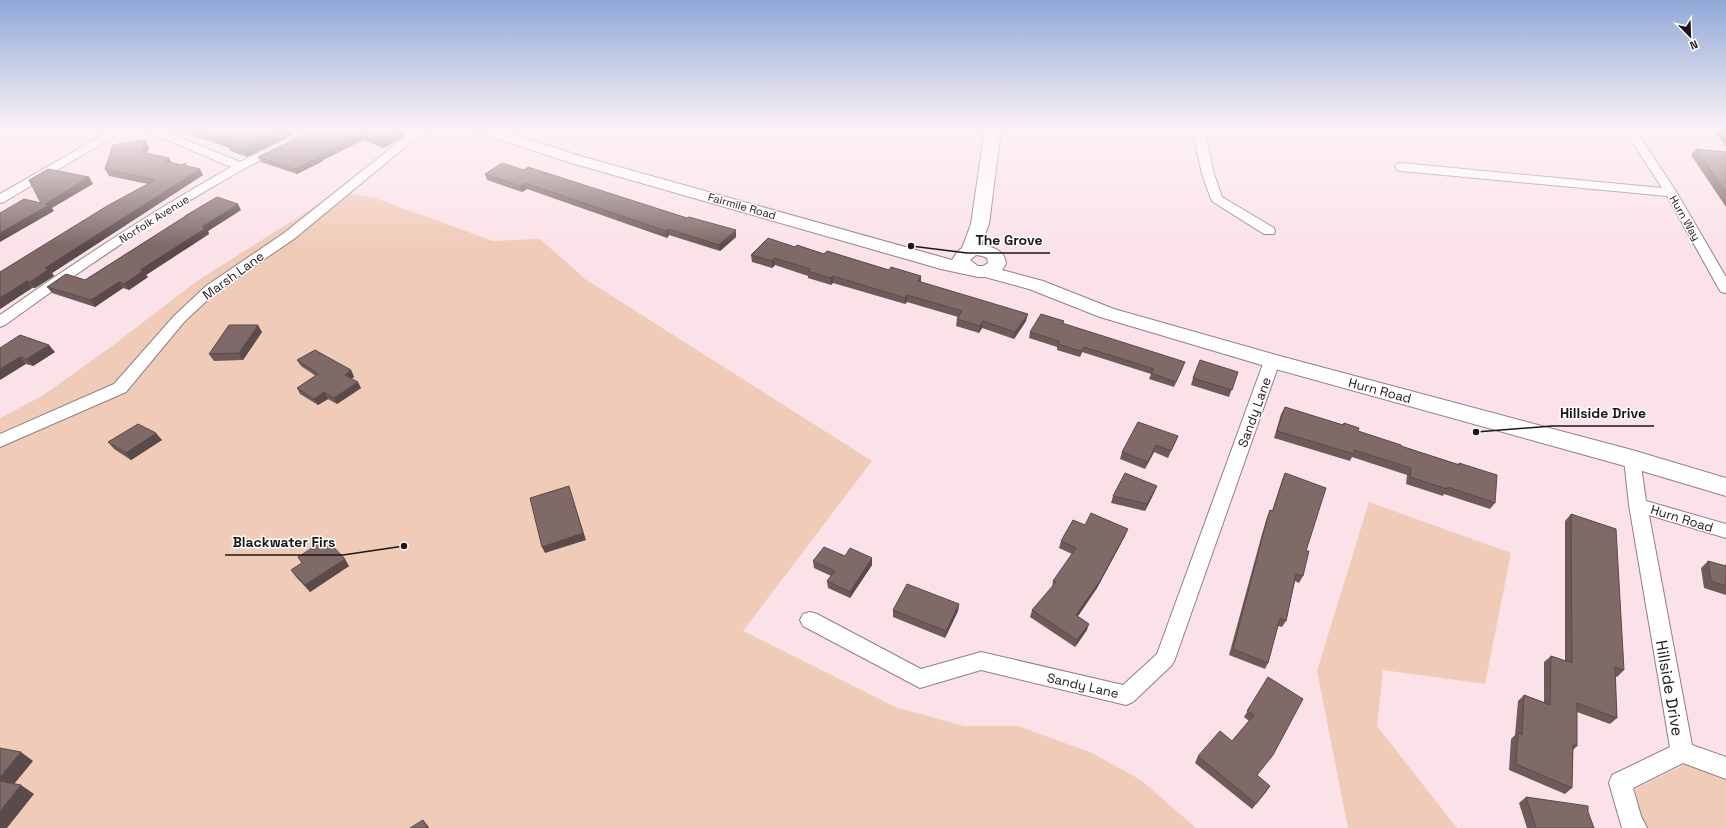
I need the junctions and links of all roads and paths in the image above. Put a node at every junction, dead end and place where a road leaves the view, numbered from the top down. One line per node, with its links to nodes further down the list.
1 (54, 168): 10 (street)
2 (237, 168): 14 (street, Norfolk Avenue)
3 (373, 168): 16 (street, Marsh Lane)
4 (605, 168): 12 (main road, Fairmile Road)
5 (988, 168): 12 (main road)
6 (1207, 168): 11 (street)
7 (1408, 168): 9 (street)
8 (1654, 168): 9 (street, Hurn Way)
9 (1671, 193): 13 (street, Hurn Way)
10 (0, 199)
11 (1269, 231)
12 (979, 261): 15 (main road, Hurn Road)
13 (1726, 289)
14 (0, 322)
15 (1272, 361): 17 (main road, Hurn Road); 21 (street, Sandy Lane)
16 (0, 441)
17 (1632, 459): 18 (main road, Hurn Road); 19 (street, Hillside Drive)
18 (1726, 487)
19 (1638, 505): 20 (street, Hurn Road); 22 (street, Hillside Drive)
20 (1726, 531)
21 (810, 620)
22 (1682, 752): 23 (street, Hillside Drive); 24 (street, Hillside Drive)
23 (1726, 768)
24 (1636, 828)

